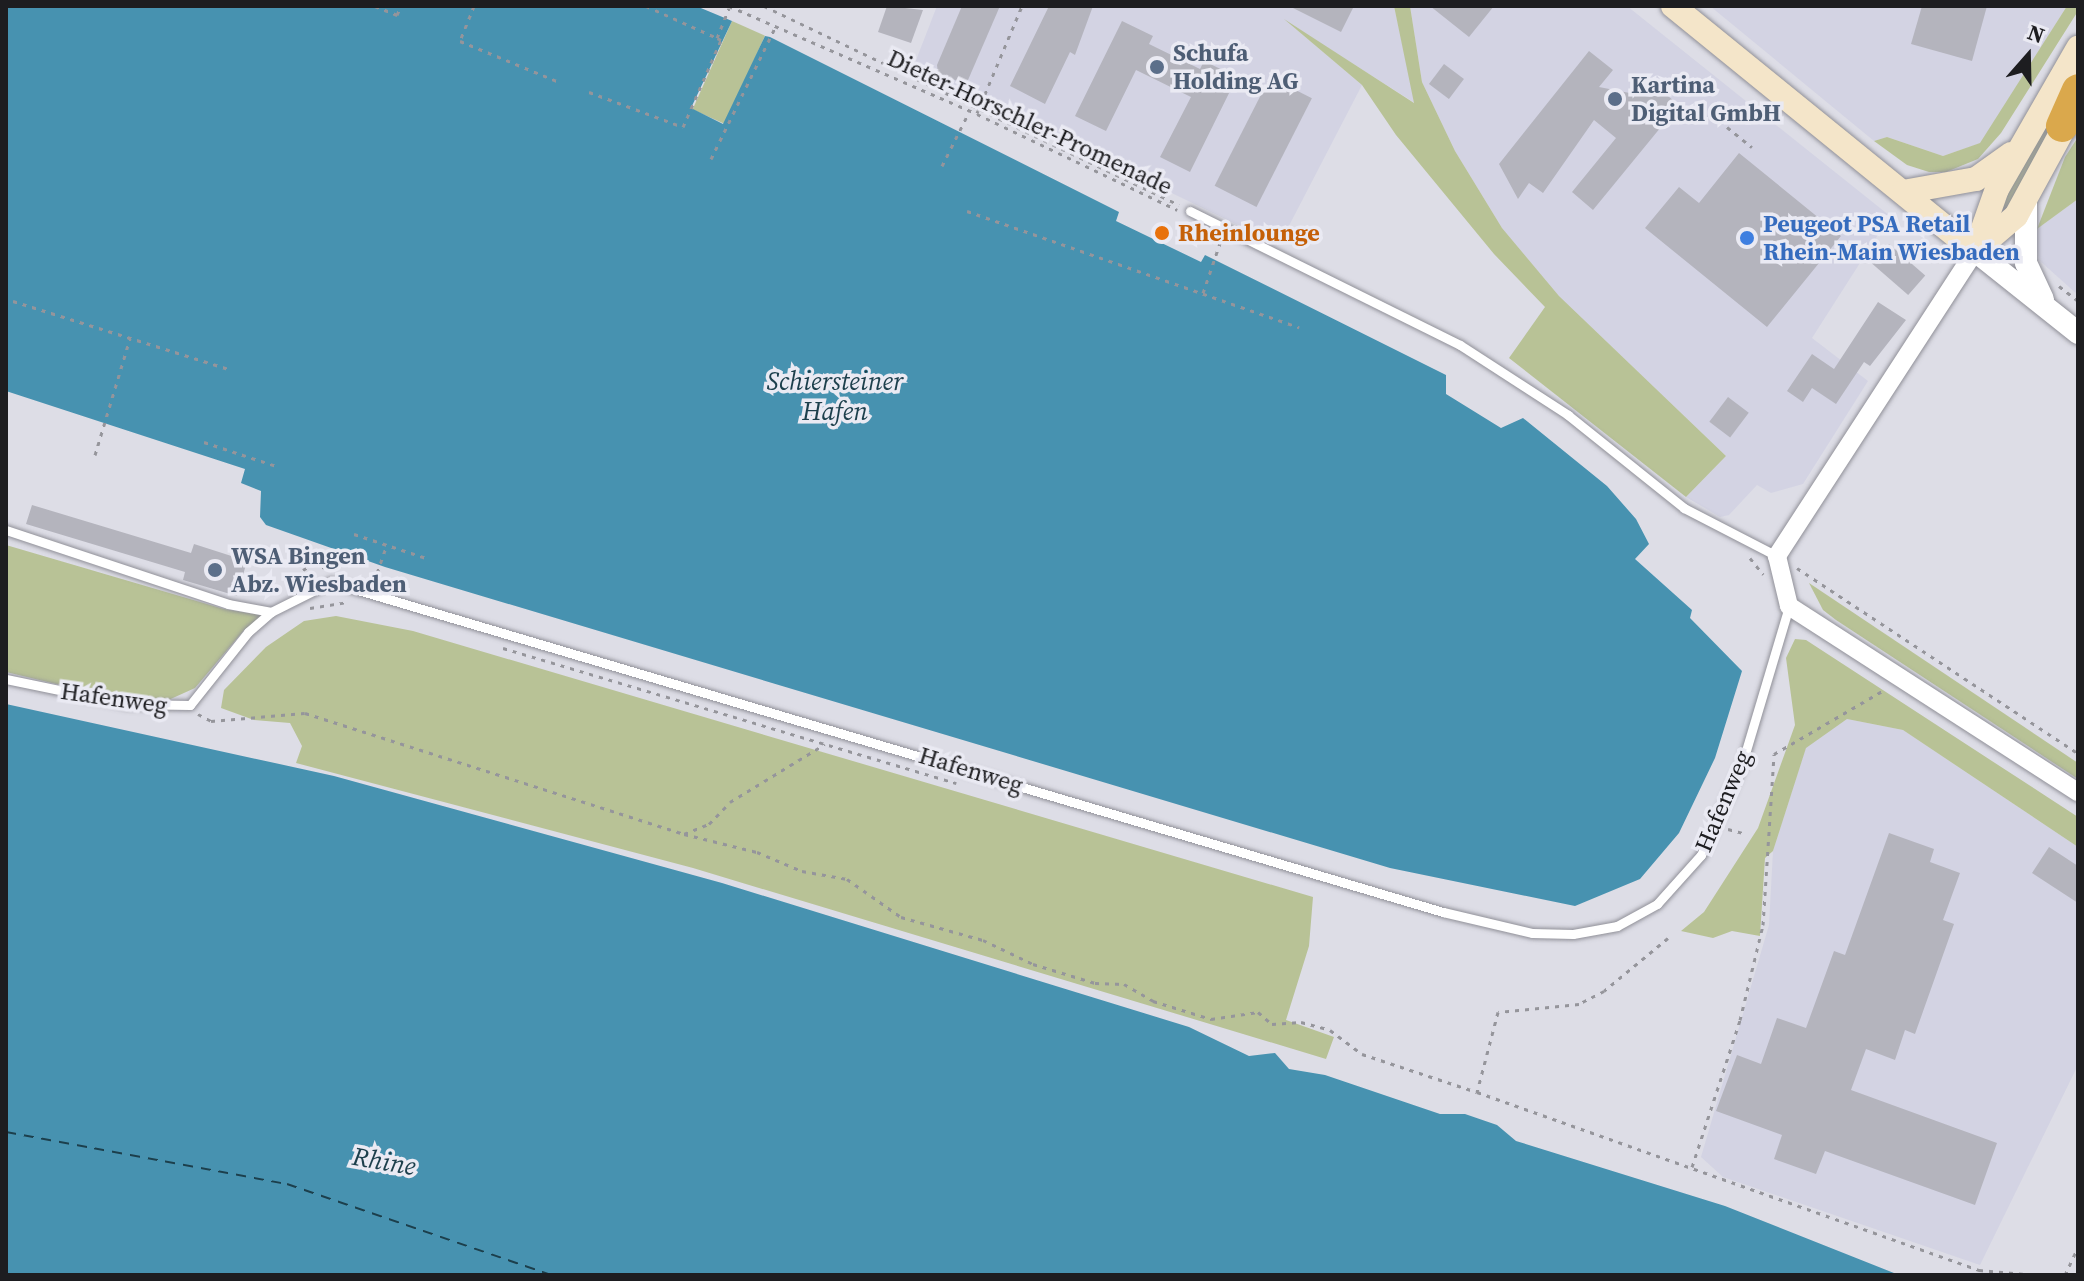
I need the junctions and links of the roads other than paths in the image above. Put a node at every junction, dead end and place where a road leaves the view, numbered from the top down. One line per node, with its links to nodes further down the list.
1 (1671, 6): 6 (main road)
2 (2078, 48): 5 (main road)
3 (2078, 90): 4 (highway)
4 (2070, 117): 7 (main road)
5 (2020, 146): 6 (main road); 9 (main road)
6 (1903, 192): 9 (main road)
7 (2026, 201): 9 (main road); 10 (street)
8 (1190, 211): 13 (lane)
9 (1975, 251): 10 (street); 13 (street)
10 (2053, 313): 11 (street)
11 (2078, 333)
12 (6, 530): 15 (lane)
13 (1777, 556): 14 (street, Hafenweg)
14 (1788, 605): 15 (lane, Hafenweg); 17 (street)
15 (271, 612): 16 (lane, Hafenweg)
16 (6, 679)
17 (2078, 792)

